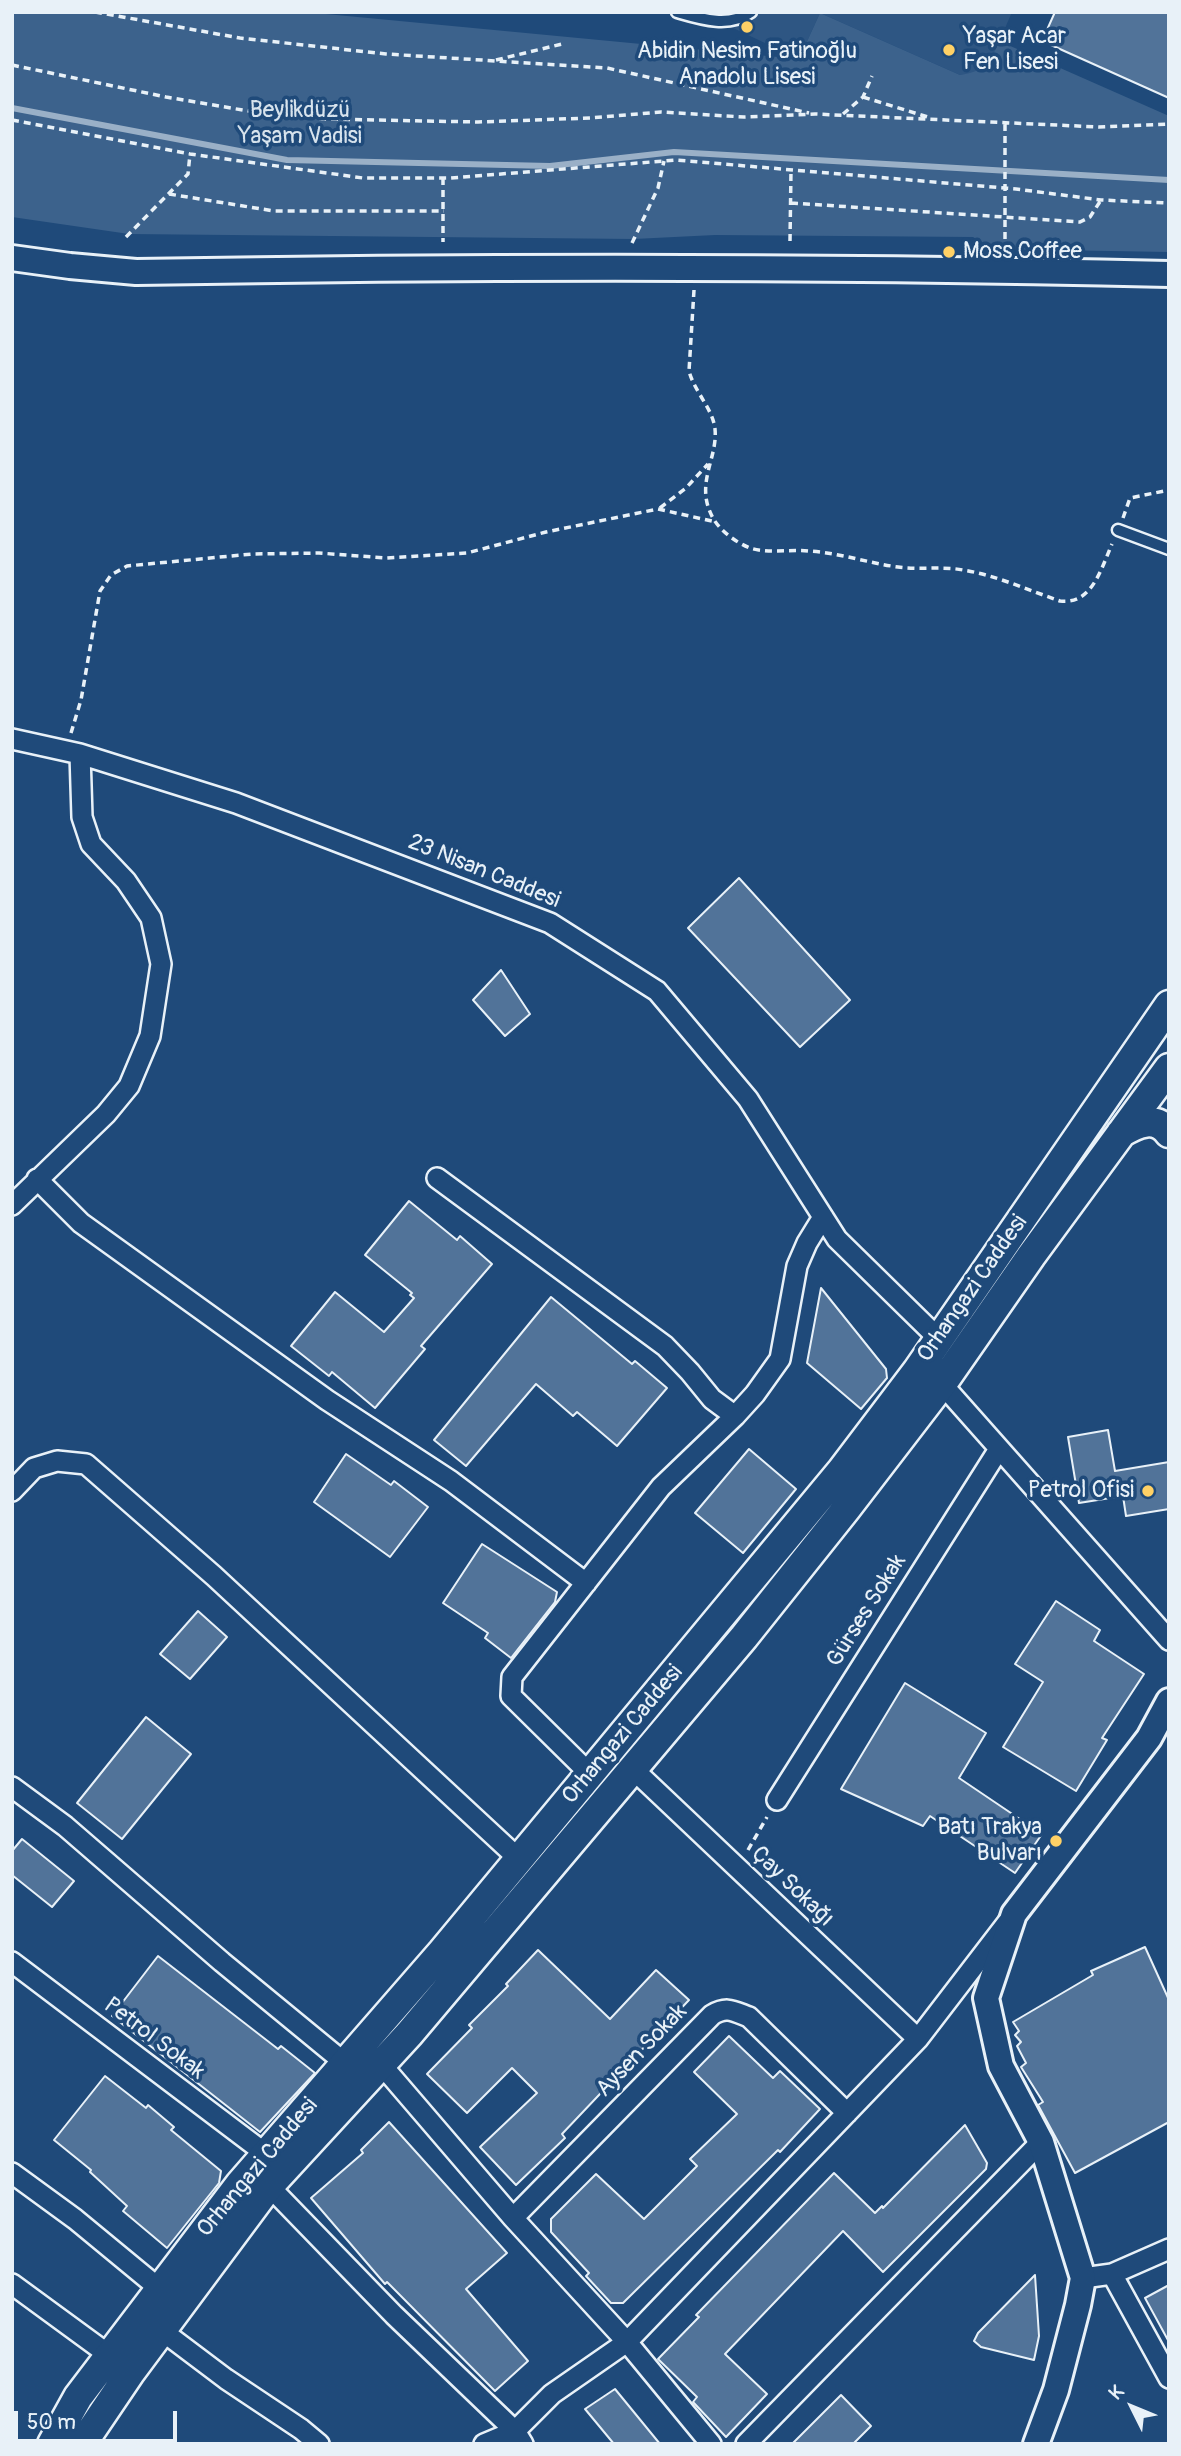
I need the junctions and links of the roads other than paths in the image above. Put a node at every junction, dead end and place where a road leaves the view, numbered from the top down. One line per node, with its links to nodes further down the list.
1 (677, 12): 2 (lane)
2 (751, 12)
3 (12, 258): 4 (street)
4 (1169, 274)
5 (1118, 530): 6 (lane)
6 (1169, 550)
7 (12, 739): 8 (street, 23 Nisan Caddesi)
8 (71, 752): 14 (street); 16 (street, 23 Nisan Caddesi)
9 (1169, 1005): 17 (main road, Orhangazi Caddesi)
10 (1169, 1068): 11 (main road, Orhangazi Caddesi)
11 (1121, 1133): 12 (main road); 18 (main road, Orhangazi Caddesi)
12 (1169, 1133)
13 (438, 1178): 19 (street)
14 (37, 1179): 15 (street); 22 (street)
15 (12, 1205)
16 (823, 1217): 17 (street, 23 Nisan Caddesi); 19 (street)
17 (939, 1339): 28 (main road, Orhangazi Caddesi)
18 (942, 1384): 20 (street); 27 (main road, Orhangazi Caddesi)
19 (735, 1416): 22 (street)
20 (999, 1449): 23 (street); 30 (street, Gürses Sokak)
21 (12, 1491): 31 (street)
22 (586, 1583): 28 (street)
23 (1169, 1640)
24 (1169, 1701): 26 (street)
25 (1169, 1721): 26 (street)
26 (1149, 1738): 32 (street)
27 (633, 1769): 34 (street, Çay Sokağı); 35 (main road, Orhangazi Caddesi)
28 (590, 1774): 31 (main road, Orhangazi Caddesi)
29 (12, 1787): 36 (street)
30 (777, 1800)
31 (520, 1860): 36 (main road, Orhangazi Caddesi)
32 (1014, 1914): 34 (street); 38 (street)
33 (12, 1962): 39 (street, Petrol Sokak)
34 (918, 2039): 37 (street)
35 (380, 2063): 41 (main road, Orhangazi Caddesi); 42 (street)
36 (346, 2064): 39 (main road, Orhangazi Caddesi)
37 (848, 2113): 42 (street, Aysen Sokak); 49 (street)
38 (1041, 2142): 45 (street); 58 (street)
39 (266, 2154): 47 (main road, Orhangazi Caddesi)
40 (12, 2173): 47 (street)
41 (269, 2186): 48 (main road, Orhangazi Caddesi); 52 (street)
42 (513, 2218): 49 (street)
43 (1169, 2249): 44 (street)
44 (1112, 2274): 45 (street); 51 (street)
45 (1083, 2278): 59 (street)
46 (12, 2284): 50 (street)
47 (161, 2290): 50 (main road, Orhangazi Caddesi)
48 (161, 2330): 54 (main road, Orhangazi Caddesi); 55 (street)
49 (628, 2342): 52 (street); 57 (street)
50 (109, 2355): 53 (main road, Orhangazi Caddesi)
51 (1169, 2378)
52 (519, 2437): 56 (street)
53 (52, 2444)
54 (82, 2444)
55 (319, 2444)
56 (484, 2444)
57 (711, 2444)
58 (746, 2444)
59 (1036, 2444)

